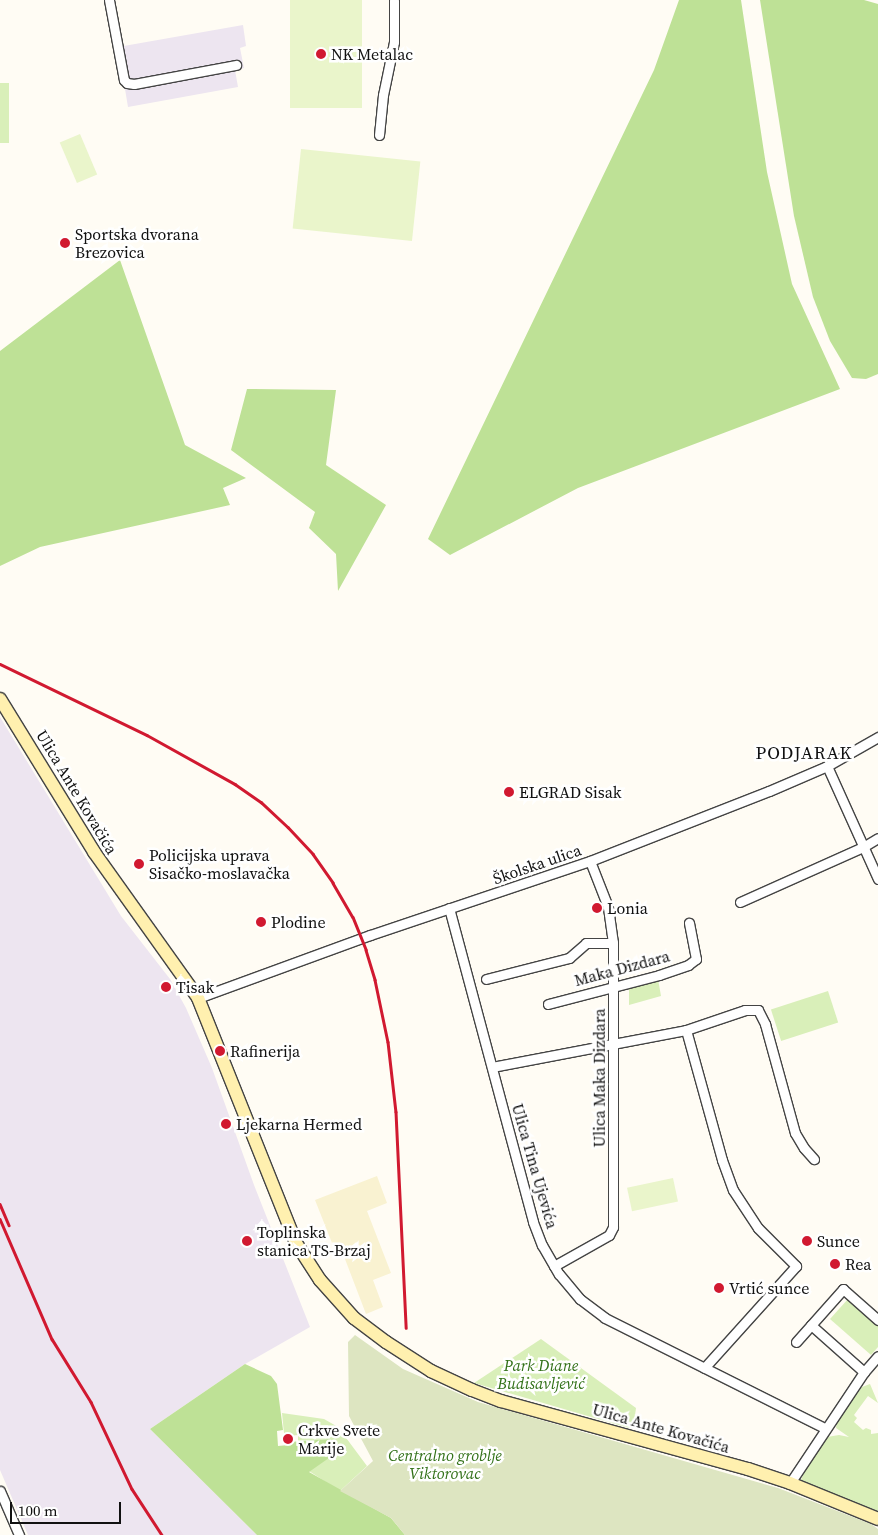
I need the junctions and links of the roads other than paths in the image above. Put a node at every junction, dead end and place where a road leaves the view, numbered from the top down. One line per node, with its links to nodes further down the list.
1 (108, 0): 3 (street)
2 (394, 0): 4 (street)
3 (236, 65)
4 (379, 136)
5 (1, 699): 18 (main road, Ulica Ante Kovačića)
6 (878, 737): 7 (street, Školska ulica)
7 (827, 766): 9 (street); 10 (street, Školska ulica)
8 (878, 838): 9 (street)
9 (863, 847): 11 (street); 12 (street)
10 (590, 862): 13 (street, Školska ulica); 15 (street, Ulica Maka Dizdara)
11 (878, 879)
12 (740, 902)
13 (449, 908): 18 (street, Školska ulica); 22 (street, Ulica Tina Ujevića)
14 (689, 924): 17 (street, Maka Dizdara)
15 (613, 943): 16 (street, Maka Dizdara); 17 (street, Ulica Maka Dizdara)
16 (486, 979)
17 (614, 986): 19 (street, Maka Dizdara); 21 (street, Ulica Maka Dizdara)
18 (198, 998): 32 (main road, Ulica Ante Kovačića)
19 (548, 1004)
20 (686, 1030): 21 (street); 23 (street); 29 (street)
21 (614, 1043): 22 (street); 24 (street, Ulica Maka Dizdara)
22 (492, 1067): 24 (street, Ulica Tina Ujevića)
23 (814, 1159)
24 (554, 1266): 29 (street, Ulica Tina Ujevića)
25 (878, 1320): 26 (street)
26 (812, 1325): 27 (street); 30 (street)
27 (796, 1342)
28 (878, 1356): 30 (street)
29 (704, 1368): 31 (street, Ulica Tina Ujevića)
30 (864, 1372): 31 (street)
31 (825, 1428): 32 (street)
32 (790, 1483): 34 (main road, Ulica Ante Kovačića)
33 (0, 1491): 35 (street)
34 (878, 1519)
35 (19, 1535)

